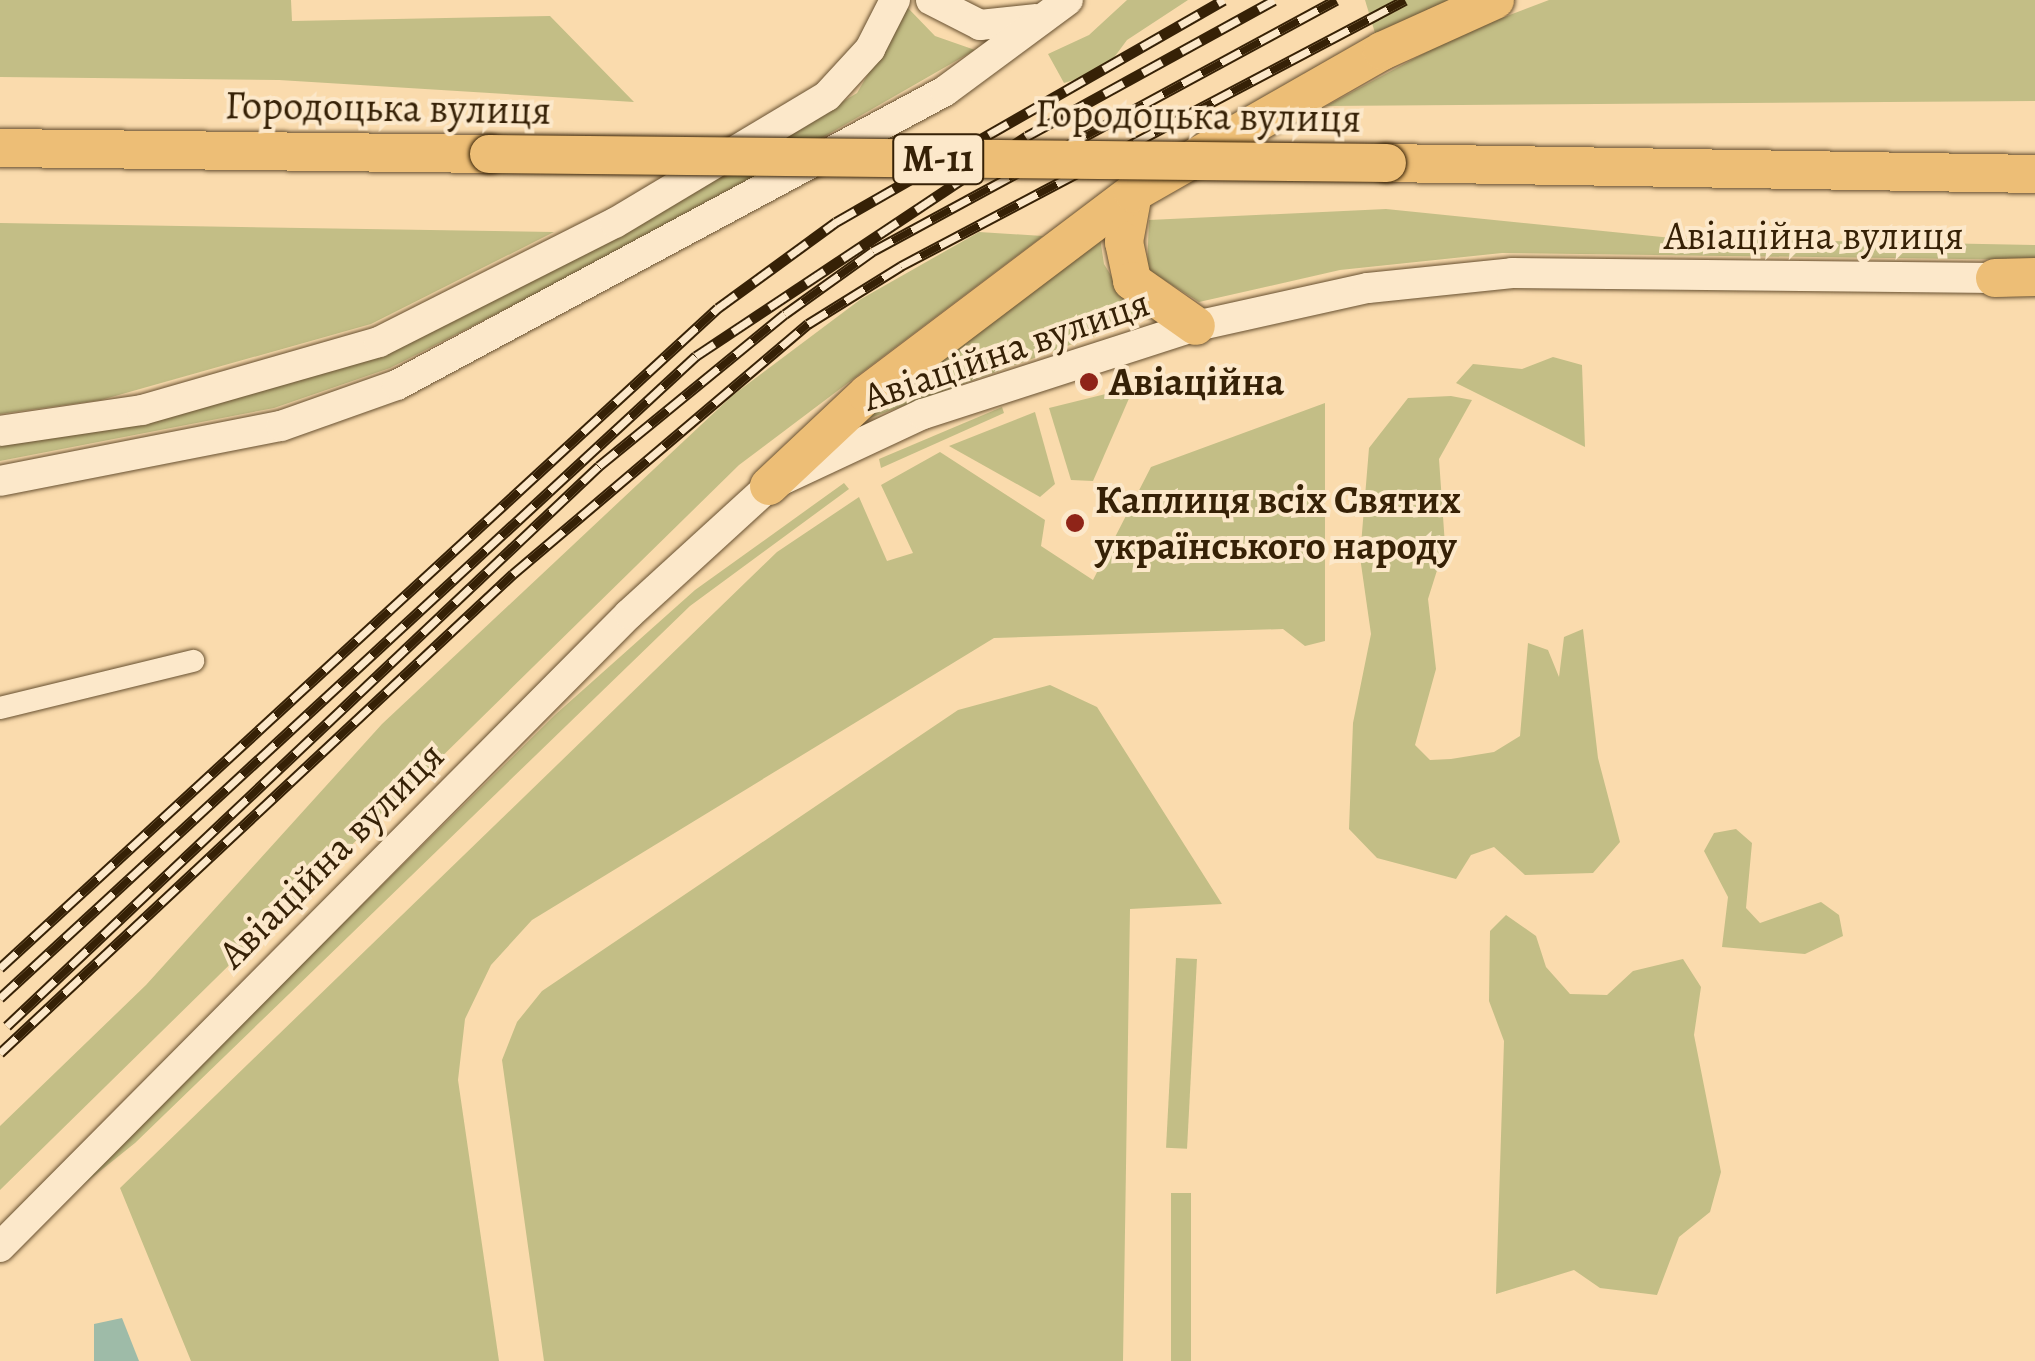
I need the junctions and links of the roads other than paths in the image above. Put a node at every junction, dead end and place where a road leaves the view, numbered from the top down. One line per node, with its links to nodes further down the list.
1 (895, 0): 11 (street)
2 (931, 0): 4 (street)
3 (1495, 0): 7 (main road)
4 (1066, 1): 12 (street)
5 (0, 148): 6 (main road, Городоцька вулиця / М-11, bridge)
6 (2035, 174)
7 (1134, 192): 10 (main road); 13 (main road)
8 (1996, 278): 9 (main road); 10 (street, Авіаційна вулиця)
9 (2035, 278)
10 (1196, 326): 13 (street, Авіаційна вулиця)
11 (0, 432)
12 (0, 480)
13 (769, 486): 16 (street, Авіаційна вулиця)
14 (193, 661): 15 (street)
15 (0, 708)
16 (0, 1247)

